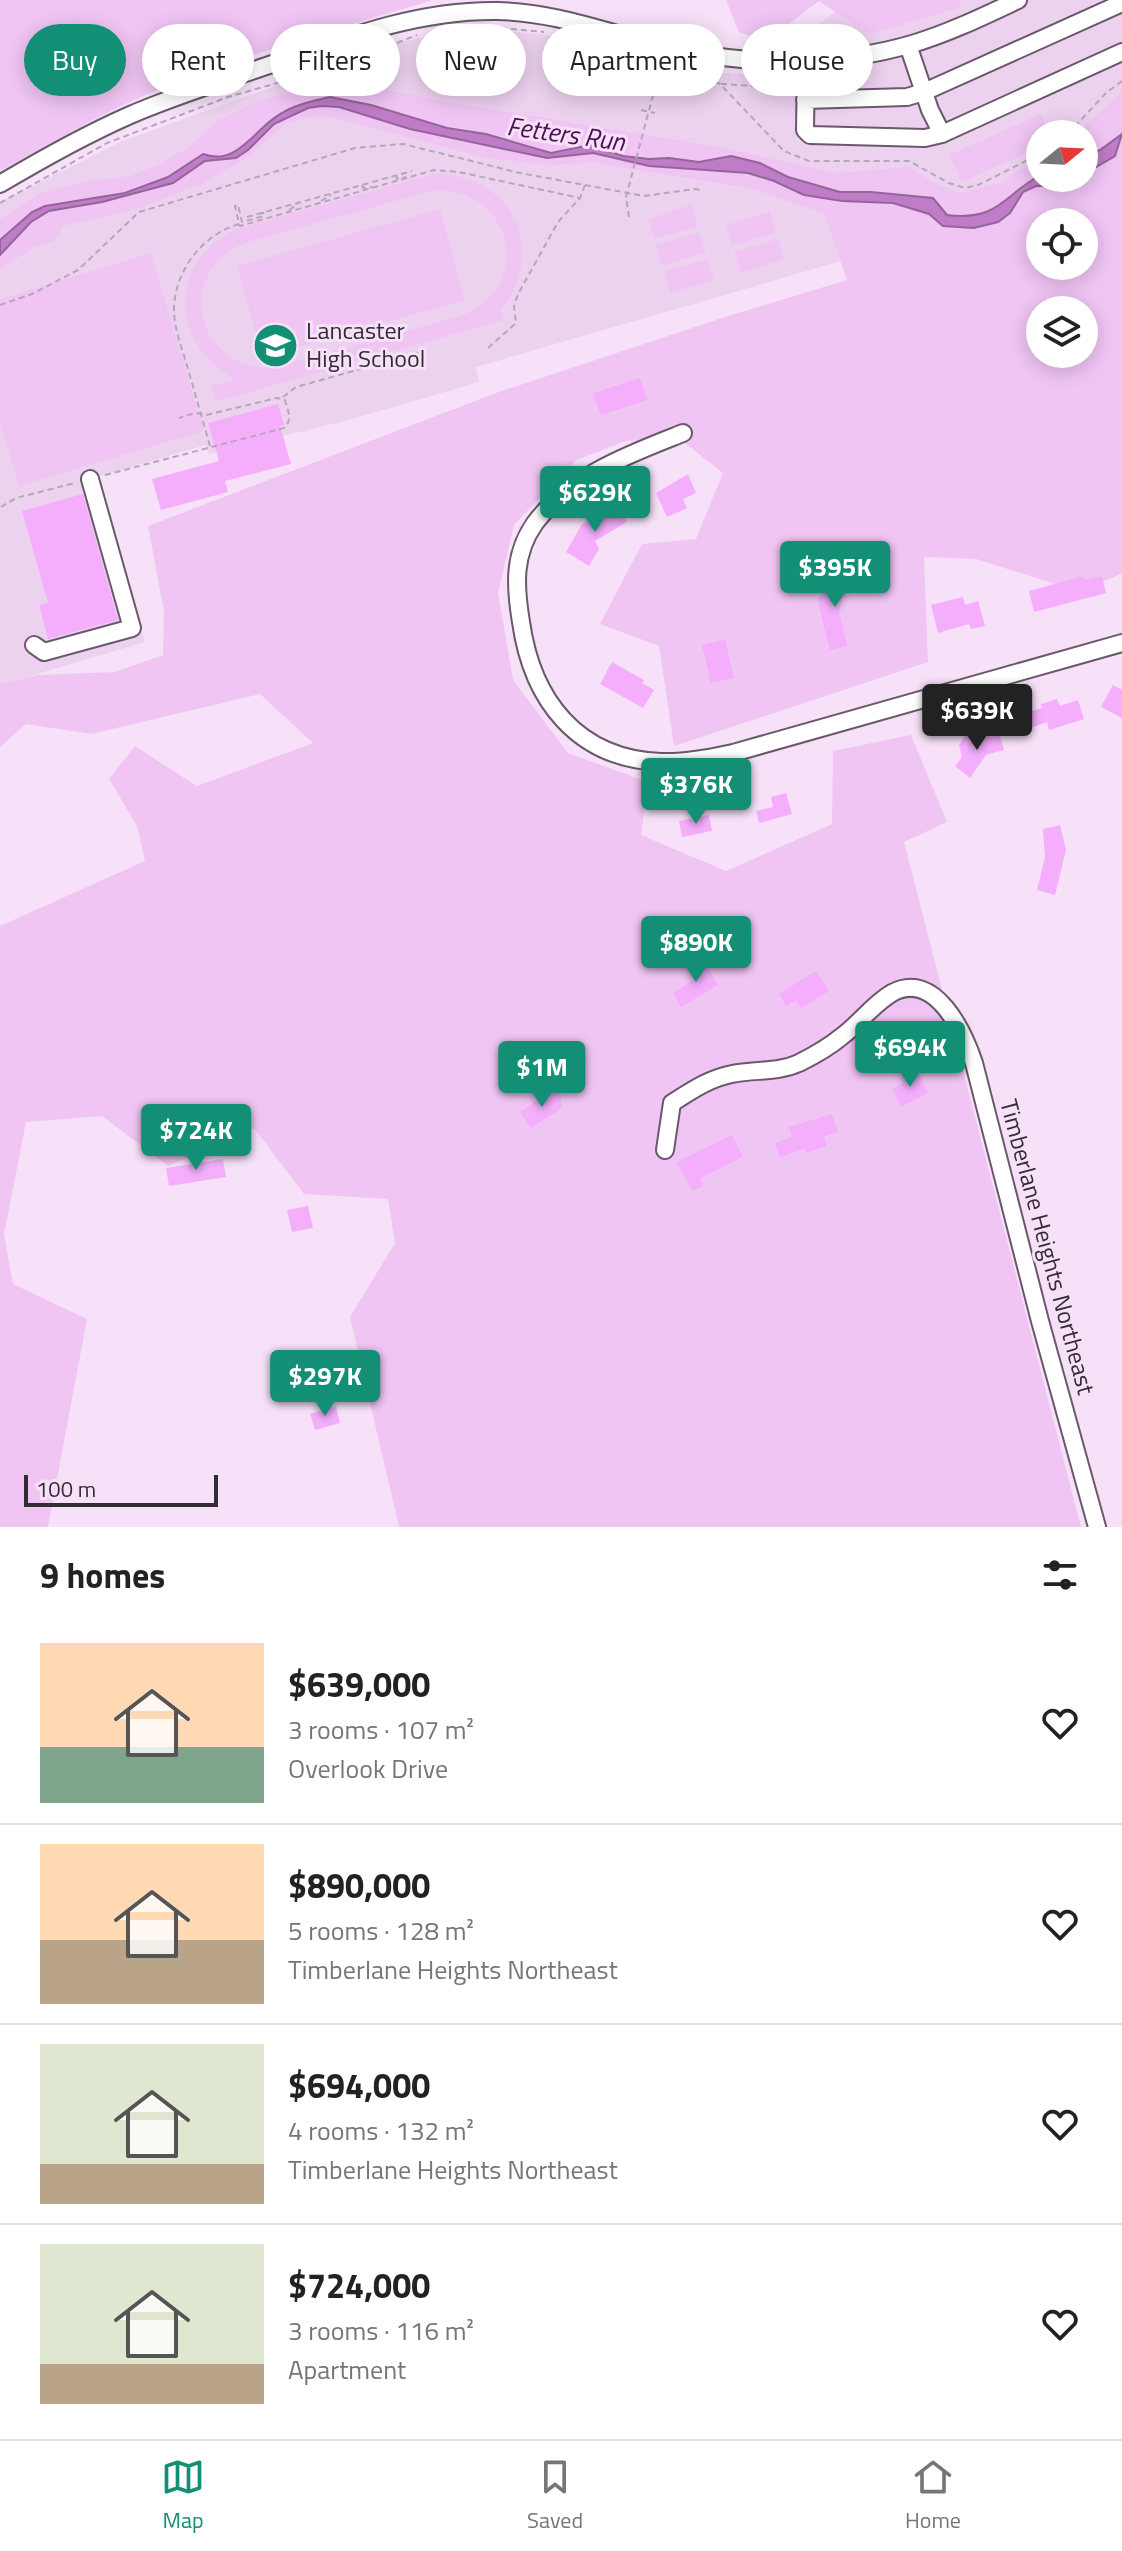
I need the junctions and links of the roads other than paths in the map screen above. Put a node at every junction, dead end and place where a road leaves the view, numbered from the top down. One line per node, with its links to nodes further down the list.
1 (1018, 0): 3 (street)
2 (1122, 3): 8 (street)
3 (991, 6): 4 (street)
4 (908, 45): 6 (street); 8 (street)
5 (1122, 52): 11 (street)
6 (873, 53)
7 (741, 59): 12 (street)
8 (924, 92): 10 (street); 11 (street)
9 (805, 96): 11 (street)
10 (873, 96)
11 (942, 134)
12 (0, 184)
13 (683, 433): 15 (street)
14 (90, 479): 16 (street)
15 (1122, 643)
16 (34, 645)
17 (665, 1150): 18 (street, Timberlane Heights Northeast)
18 (1097, 1527)

